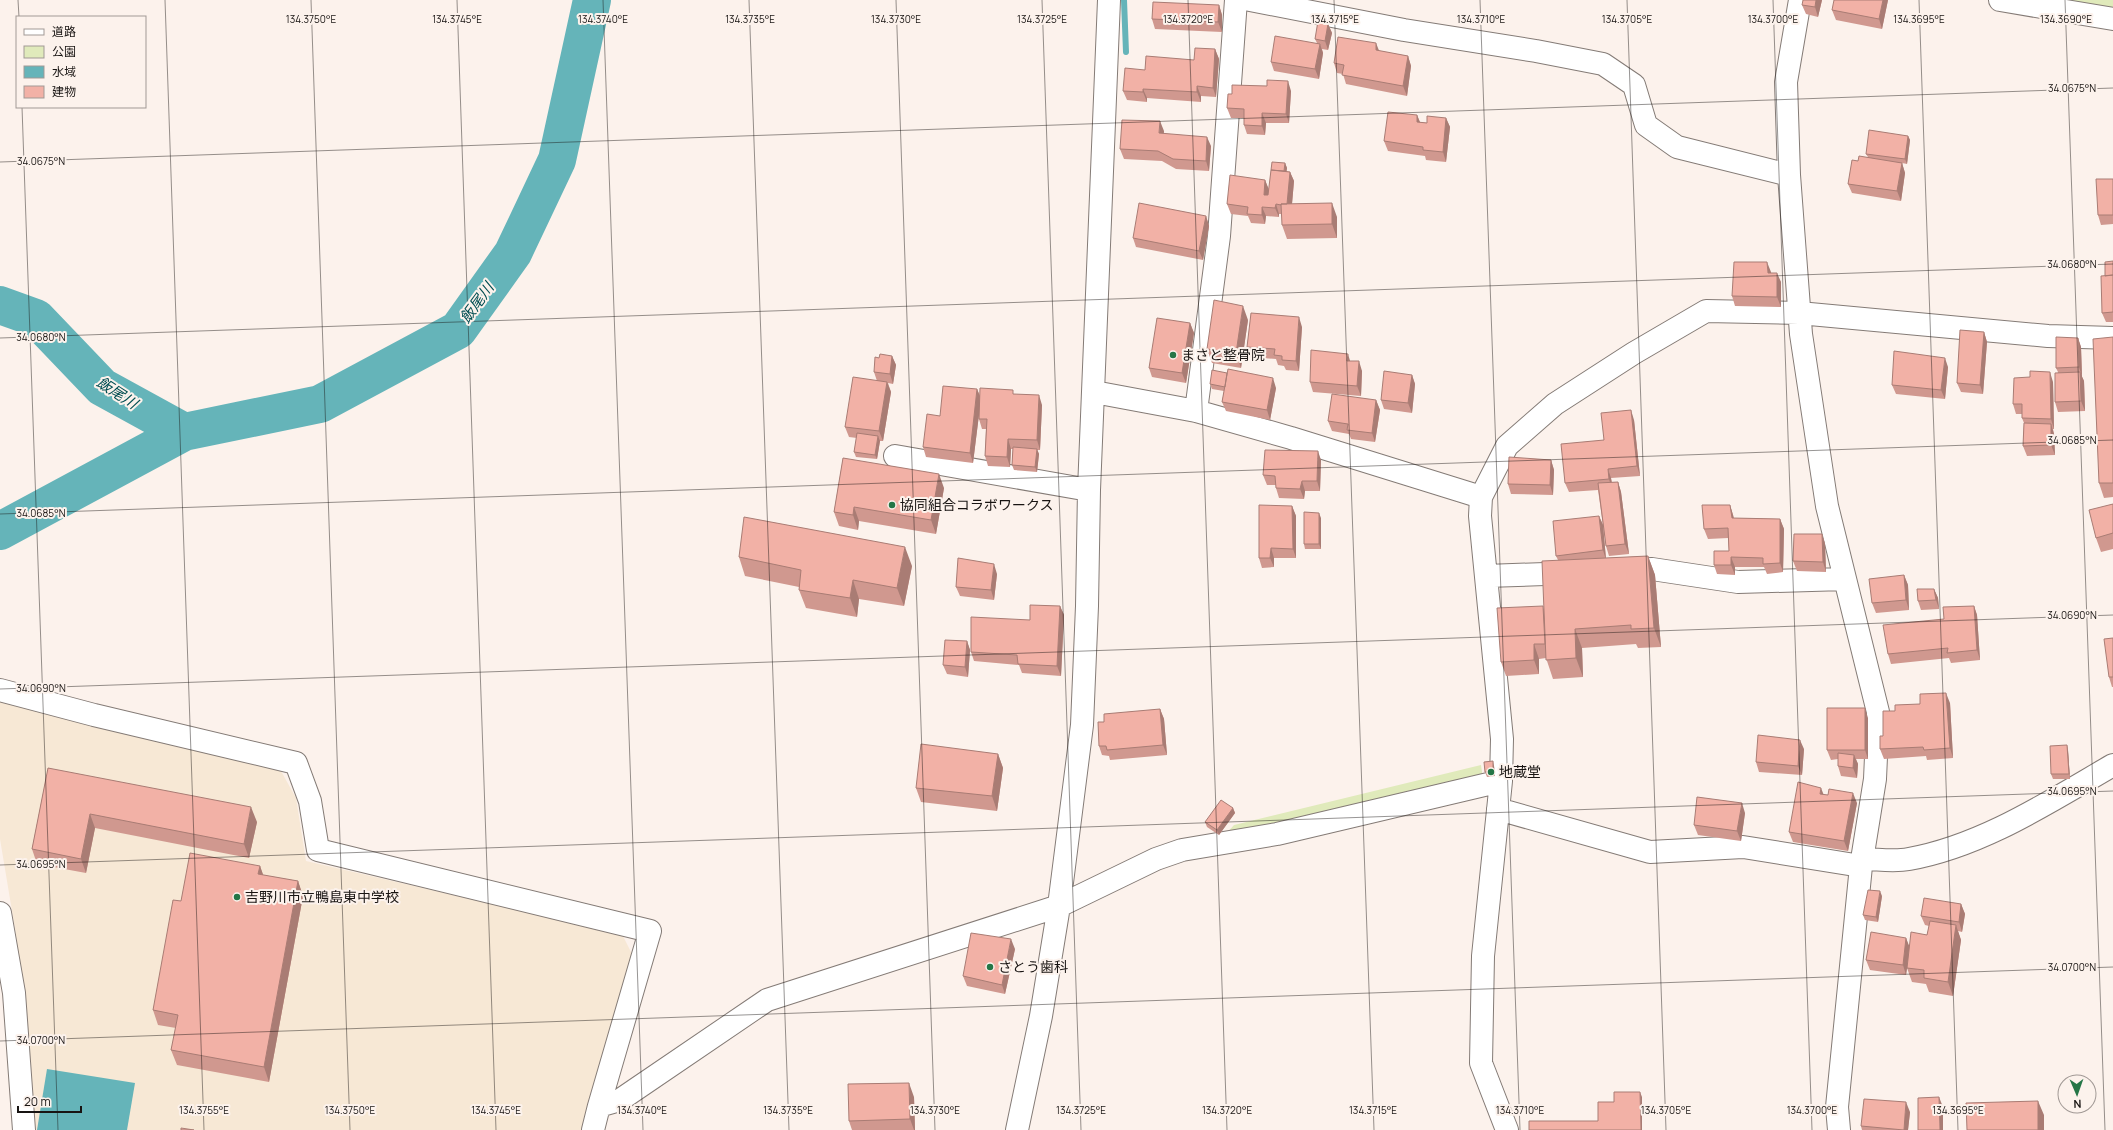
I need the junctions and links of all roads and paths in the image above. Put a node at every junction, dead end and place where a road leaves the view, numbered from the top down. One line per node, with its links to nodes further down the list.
1 (1109, 0): 10 (street)
2 (1236, 0): 11 (street)
3 (1250, 0): 7 (street)
4 (1800, 0): 7 (street)
5 (2000, 0): 6 (street)
6 (2113, 19)
7 (1789, 175): 8 (street)
8 (1799, 313): 9 (street); 14 (street); 16 (street)
9 (2113, 338)
10 (1094, 392): 11 (street); 13 (street)
11 (1196, 411): 14 (street)
12 (894, 456): 13 (street)
13 (1089, 490): 22 (street)
14 (1481, 497): 15 (street)
15 (1486, 576): 16 (street); 19 (street)
16 (1845, 579): 21 (street)
17 (0, 690): 24 (street)
18 (2113, 765): 21 (street)
19 (1501, 781): 20 (street); 22 (street)
20 (1498, 809): 21 (street); 28 (street)
21 (1862, 863): 29 (street)
22 (1059, 906): 24 (street); 27 (street)
23 (0, 913): 25 (street)
24 (599, 1106): 26 (street)
25 (24, 1130)
26 (593, 1130)
27 (1017, 1130)
28 (1507, 1130)
29 (1839, 1130)

